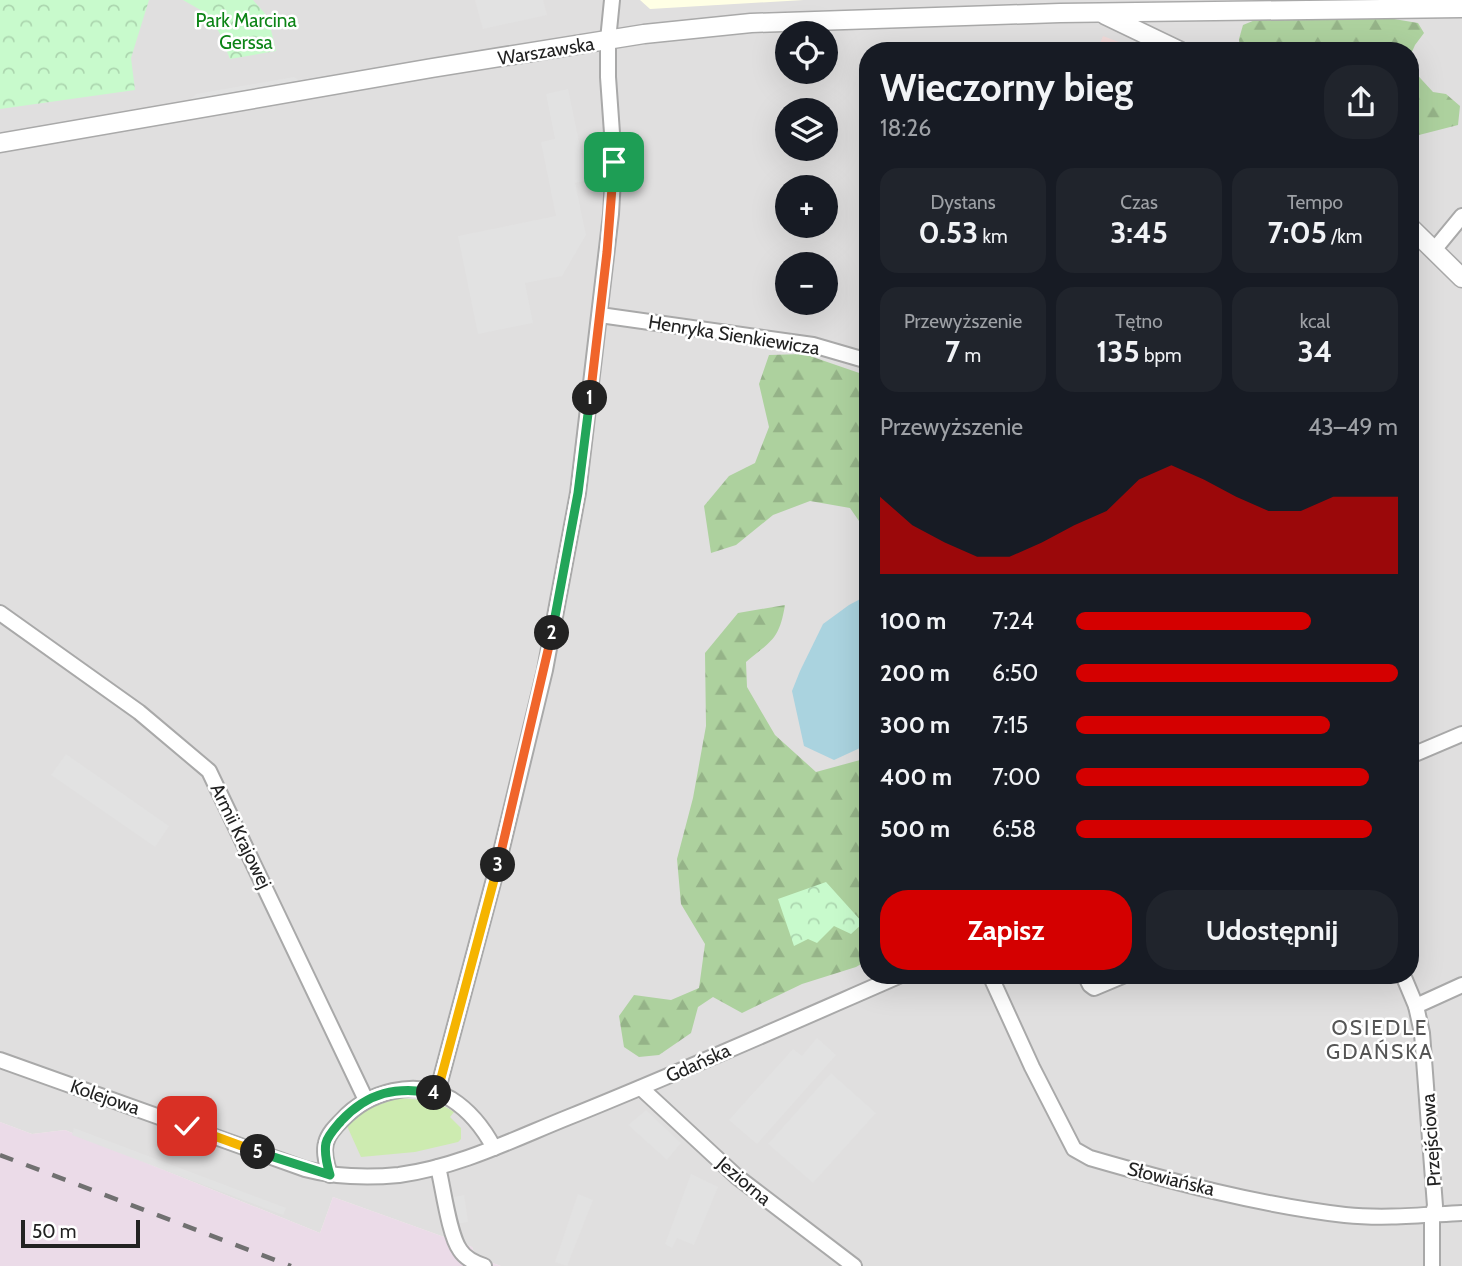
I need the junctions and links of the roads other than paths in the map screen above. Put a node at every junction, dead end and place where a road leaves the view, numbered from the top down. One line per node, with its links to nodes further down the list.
1 (612, 0): 4 (street)
2 (1462, 8): 3 (street, Warszawska)
3 (1098, 13): 4 (street, Warszawska); 5 (street)
4 (608, 40): 6 (street, Warszawska); 11 (street)
5 (1163, 42)
6 (0, 143)
7 (1462, 216): 9 (street)
8 (1419, 236): 9 (street)
9 (1434, 250): 10 (street)
10 (1462, 278)
11 (600, 315): 12 (street, Henryka Sienkiewicza); 23 (street)
12 (859, 358)
13 (0, 612): 24 (street, Armii Krajowej)
14 (1462, 734): 15 (street)
15 (1419, 751)
16 (880, 984): 22 (street, Gdańska)
17 (994, 984): 29 (street, Słowiańska)
18 (1407, 984): 20 (street, Przejściowa)
19 (1462, 985): 20 (street)
20 (1416, 1006): 29 (street, Przejściowa)
21 (0, 1060): 27 (street, Kolejowa)
22 (641, 1088): 25 (street, Gdańska); 31 (street, Jeziorna)
23 (437, 1093): 24 (street); 25 (street)
24 (366, 1100): 27 (street)
25 (494, 1148): 26 (street, Gdańska)
26 (438, 1167): 27 (street, Kolejowa); 30 (street)
27 (330, 1175)
28 (1462, 1213): 29 (street, Słowiańska)
29 (1432, 1215): 32 (street, Przejściowa)
30 (484, 1266)
31 (854, 1266)
32 (1432, 1266)

